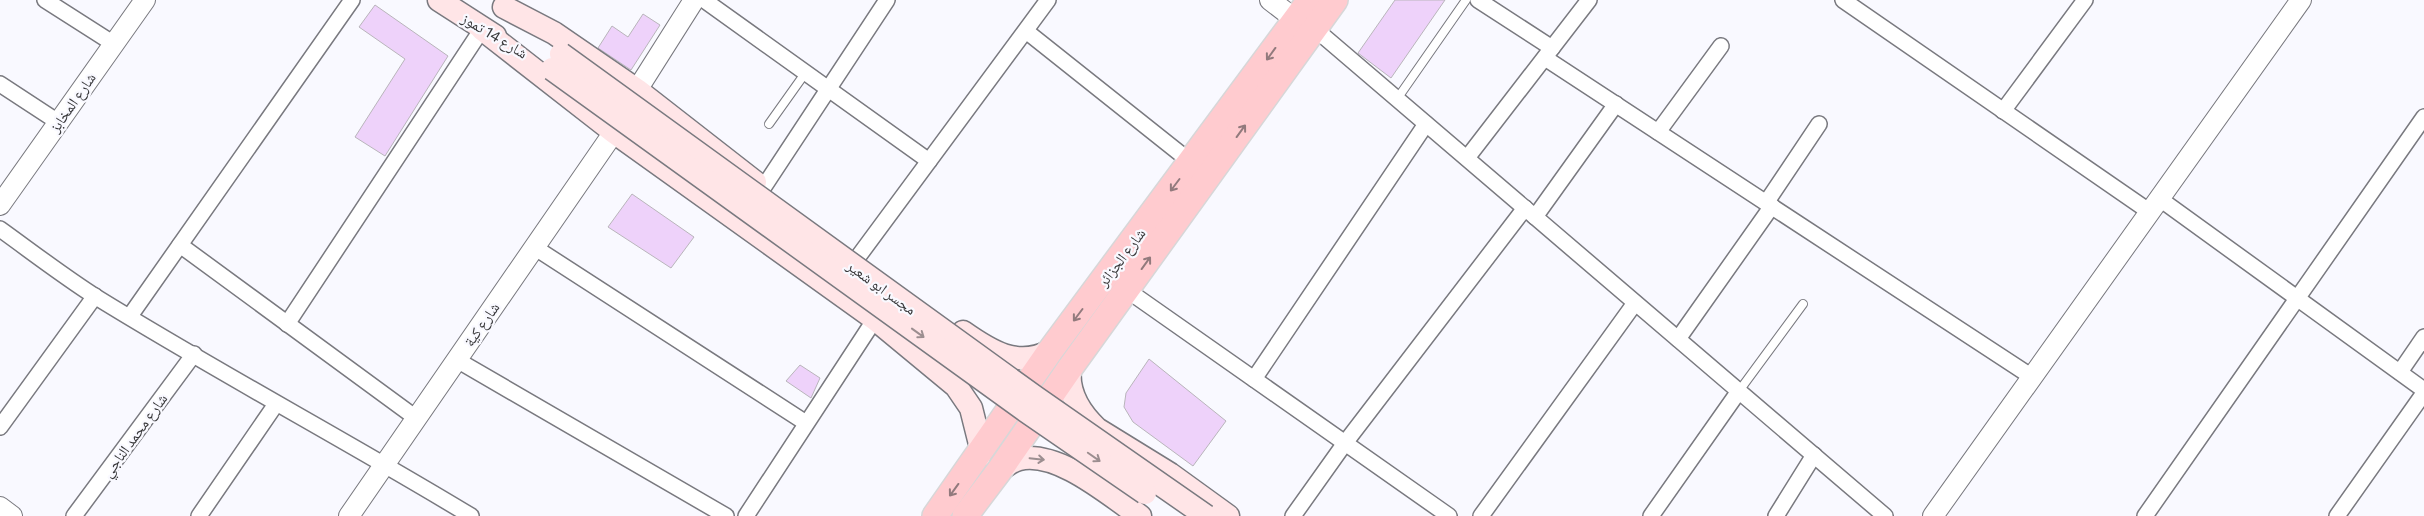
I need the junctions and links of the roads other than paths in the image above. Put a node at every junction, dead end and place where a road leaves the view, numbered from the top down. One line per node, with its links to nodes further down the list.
1 (45, 0): 22 (street)
2 (145, 0): 22 (street, شارع المخابز)
3 (352, 0): 49 (street)
4 (439, 0): 20 (main road, شارع 14 تموز)
5 (694, 0): 29 (street)
6 (704, 0): 26 (street)
7 (887, 0): 28 (street)
8 (1048, 0): 21 (street)
9 (1270, 0): 19 (street)
10 (1310, 0): 19 (main road, شارع الجزائر)
11 (1335, 0): 19 (main road, شارع الجزائر)
12 (1466, 0): 30 (lane)
13 (1478, 0): 24 (street)
14 (1589, 0): 24 (street)
15 (1844, 0): 32 (street)
16 (2085, 0): 32 (street)
17 (2301, 0): 46 (street)
18 (499, 4): 25 (main road, شارع 14 تموز); 29 (main road)
19 (1305, 24): 30 (street); 42 (main road, شارع الجزائر, one-way to 42); 52 (main road, شارع الجزائر, one-way to 19)
20 (482, 29): 25 (main road, شارع 14 تموز); 38 (main road); 59 (street)
21 (1026, 31): 41 (street); 42 (street)
22 (114, 44): 34 (street, شارع المخابز)
23 (1721, 46): 39 (street)
24 (1548, 53): 31 (street); 40 (street)
25 (556, 62): 95 (main road, مجسر ابو شعير, one-way to 95, bridge); 96 (main road, مجسر ابو شعير, bridge)
26 (806, 72): 28 (street); 35 (lane)
27 (0, 84): 34 (street)
28 (829, 88): 41 (street); 43 (street)
29 (637, 90): 43 (main road)
30 (1397, 99): 36 (street)
31 (1616, 104): 39 (street); 47 (street)
32 (2003, 111): 46 (street)
33 (2424, 117): 54 (street)
34 (58, 122): 44 (street, شارع المخابز)
35 (769, 124)
36 (1426, 124): 40 (street); 69 (street)
37 (1819, 124): 45 (street)
38 (614, 132): 50 (street, شارع كية); 58 (main road)
39 (1658, 132): 45 (street)
40 (1467, 158): 47 (street)
41 (929, 161): 51 (street)
42 (1192, 163): 63 (main road, شارع الجزائر, one-way to 63)
43 (763, 188): 51 (main road)
44 (3, 194)
45 (1769, 204): 61 (street); 68 (street)
46 (2155, 205): 54 (street); 68 (street)
47 (1530, 212): 55 (street); 78 (street)
48 (0, 229): 53 (street)
49 (180, 245): 57 (street); 59 (street)
50 (534, 247): 65 (street, شارع كية); 75 (street)
51 (858, 257): 62 (main road)
52 (1127, 290): 66 (main road, شارع الجزائر); 69 (street)
53 (95, 296): 57 (street); 76 (street)
54 (2296, 297): 67 (street); 105 (street)
55 (1635, 303): 61 (street); 100 (street)
56 (1804, 304): 71 (lane)
57 (130, 316): 64 (street)
58 (875, 319): 70 (main road); 75 (street)
59 (288, 324): 74 (street)
60 (2424, 337): 67 (street)
61 (1678, 339): 71 (street)
62 (983, 346): 63 (main road); 70 (main road)
63 (1050, 351): 80 (main road, شارع الجزائر)
64 (194, 354): 73 (street); 86 (street, شارع محمد الناجي)
65 (456, 360): 74 (street, شارع كية); 90 (street)
66 (1070, 368): 77 (main road); 82 (main road, شارع الجزائر)
67 (2400, 372): 72 (street)
68 (2032, 377): 104 (street)
69 (1254, 379): 78 (street)
70 (956, 386): 80 (main road)
71 (1739, 391): 79 (street); 101 (street)
72 (2424, 391): 106 (street)
73 (276, 404): 81 (street); 87 (street)
74 (416, 418): 81 (street, شارع كية)
75 (806, 423): 91 (street)
76 (0, 427)
77 (1097, 428): 83 (main road); 97 (main road)
78 (1345, 443): 98 (street); 99 (street)
79 (1814, 455): 102 (street); 103 (street)
80 (979, 456): 92 (main road, شارع الجزائر, one-way to 92)
81 (385, 464): 88 (street, شارع كية); 89 (street)
82 (999, 471): 83 (main road, one-way to 83); 93 (main road, شارع الجزائر)
83 (1076, 473): 94 (main road)
84 (0, 507): 85 (street)
85 (12, 516)
86 (74, 516)
87 (199, 516)
88 (349, 516)
89 (470, 516)
90 (726, 516)
91 (746, 516)
92 (935, 516)
93 (965, 516)
94 (1140, 516)
95 (1178, 516)
96 (1206, 516)
97 (1228, 516)
98 (1293, 516)
99 (1449, 516)
100 (1482, 516)
101 (1651, 516)
102 (1776, 516)
103 (1885, 516)
104 (1933, 516)
105 (2145, 516)
106 (2337, 516)

